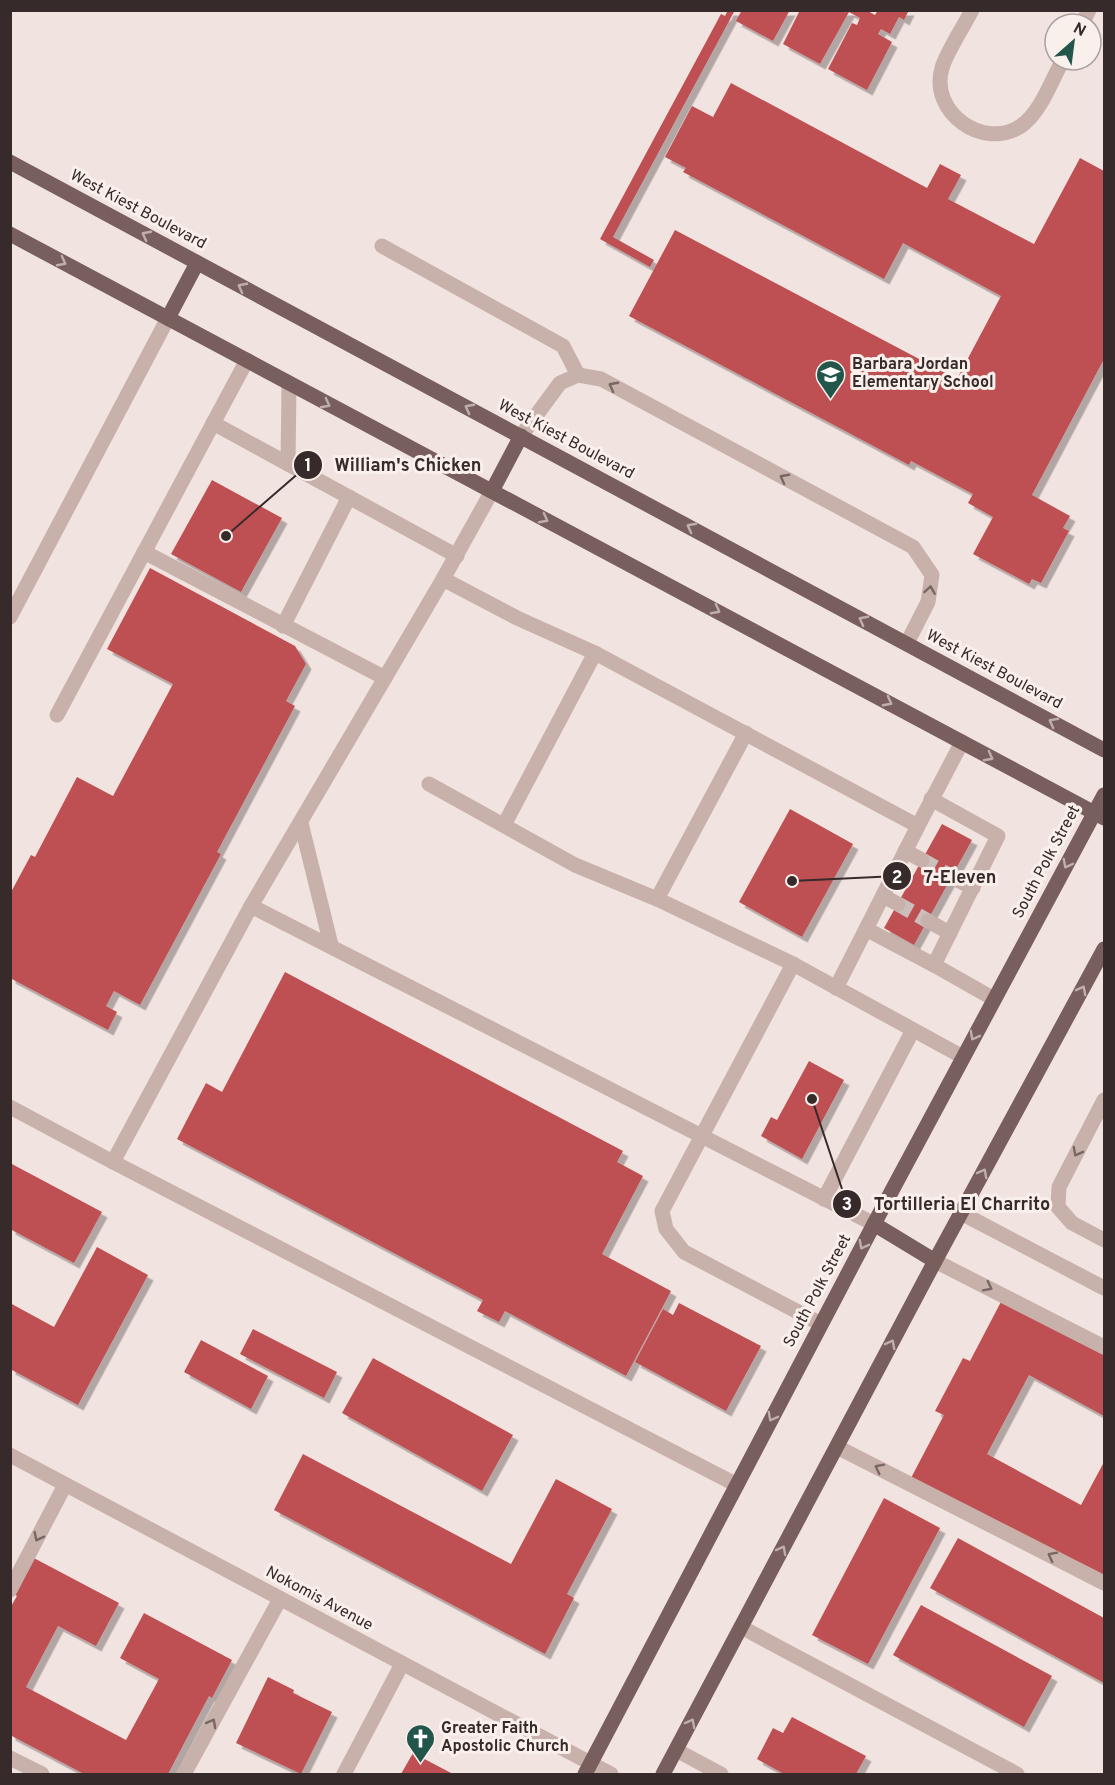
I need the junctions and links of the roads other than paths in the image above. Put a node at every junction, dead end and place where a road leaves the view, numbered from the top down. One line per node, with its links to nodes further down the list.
1 (972, 10): 2 (street)
2 (1057, 72)
3 (10, 162): 6 (main road, West Kiest Boulevard, one-way to 3)
4 (10, 234): 7 (main road, one-way to 7)
5 (381, 246): 9 (street)
6 (197, 263): 7 (main road); 12 (main road, West Kiest Boulevard, one-way to 6)
7 (168, 318): 8 (main road); 19 (street)
8 (247, 360): 10 (main road); 11 (street)
9 (578, 375): 12 (street); 21 (street, one-way to 9)
10 (289, 384): 13 (street); 14 (main road, one-way to 14)
11 (213, 423): 13 (street); 16 (street)
12 (521, 436): 14 (main road); 21 (main road, West Kiest Boulevard, one-way to 12)
13 (288, 464): 15 (street)
14 (492, 491): 17 (street); 26 (main road, one-way to 26)
15 (349, 497): 17 (street); 20 (street)
16 (144, 552): 20 (street); 24 (street)
17 (457, 556): 18 (street)
18 (443, 579): 22 (street); 23 (street)
19 (10, 617)
20 (283, 626): 23 (street)
21 (907, 643): 27 (main road, West Kiest Boulevard, one-way to 21)
22 (595, 653): 25 (street); 33 (street)
23 (385, 678): 32 (street)
24 (57, 715)
25 (746, 733): 34 (street); 40 (street)
26 (962, 742): 30 (street); 31 (main road, one-way to 31)
27 (1104, 750)
28 (429, 784): 33 (street)
29 (1104, 795): 31 (main road, South Polk Street)
30 (931, 799): 34 (street); 38 (street)
31 (1099, 815): 51 (main road, South Polk Street, one-way to 51)
32 (302, 823): 42 (street); 46 (street)
33 (504, 825): 40 (street)
34 (918, 826): 35 (street)
35 (905, 851): 36 (street); 39 (street)
36 (922, 860)
37 (952, 877): 38 (street)
38 (973, 888): 45 (street)
39 (883, 896): 41 (street); 44 (street)
40 (657, 899): 48 (street)
41 (898, 904)
42 (251, 906): 46 (street); 57 (street)
43 (928, 921): 45 (street)
44 (866, 929): 49 (street); 50 (street)
45 (950, 933): 49 (street)
46 (331, 945): 56 (street)
47 (1104, 949): 59 (main road, one-way to 47)
48 (793, 964): 50 (street); 56 (street)
49 (934, 965): 51 (street)
50 (836, 988): 52 (street)
51 (994, 999): 53 (main road, South Polk Street, one-way to 53)
52 (913, 1030): 53 (street); 58 (street)
53 (963, 1057): 60 (main road, South Polk Street)
54 (1104, 1100): 61 (street, one-way to 61)
55 (10, 1107): 57 (street)
56 (702, 1136): 58 (street); 64 (street)
57 (113, 1162): 69 (street)
58 (824, 1199): 60 (street)
59 (961, 1213): 62 (main road); 63 (street)
60 (873, 1224): 62 (main road); 64 (main road, South Polk Street, one-way to 64)
61 (1104, 1240)
62 (936, 1261): 65 (street, one-way to 65); 66 (main road, one-way to 62)
63 (1104, 1288)
64 (821, 1324): 69 (main road, South Polk Street, one-way to 69)
65 (1104, 1347)
66 (837, 1447): 70 (street, one-way to 66); 73 (main road, one-way to 66)
67 (10, 1455): 68 (street, Nokomis Avenue)
68 (65, 1485): 71 (street, one-way to 71); 72 (street, Nokomis Avenue)
69 (737, 1485): 77 (main road, South Polk Street)
70 (1104, 1583)
71 (10, 1590)
72 (280, 1599): 74 (street, Nokomis Avenue); 79 (street, one-way to 72)
73 (741, 1627): 75 (main road, one-way to 73); 84 (street)
74 (402, 1664): 77 (street, Nokomis Avenue); 80 (street)
75 (676, 1750): 82 (main road); 83 (street)
76 (10, 1758): 78 (street)
77 (588, 1769): 81 (street, Nokomis Avenue)
78 (42, 1774)
79 (184, 1774)
80 (344, 1774)
81 (611, 1774)
82 (663, 1774)
83 (722, 1774)
84 (1017, 1774)

